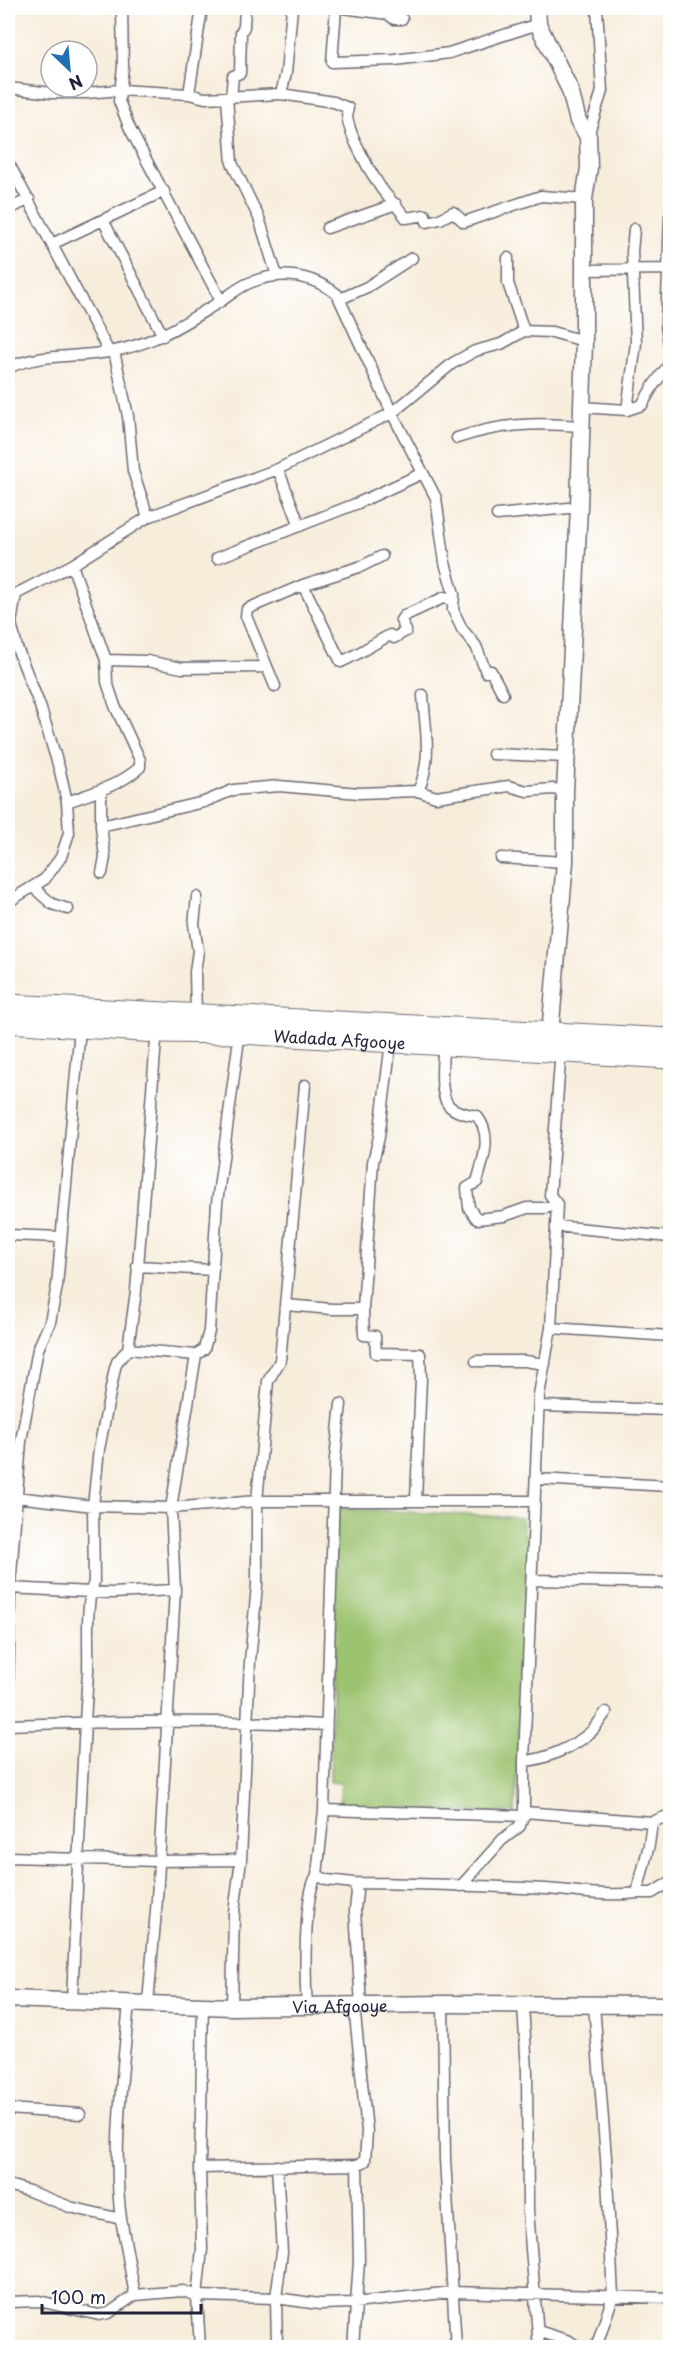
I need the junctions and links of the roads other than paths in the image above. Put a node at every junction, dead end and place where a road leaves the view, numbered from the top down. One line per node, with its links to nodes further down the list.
1 (122, 8): 11 (street)
2 (202, 8): 12 (street)
3 (245, 8): 14 (street)
4 (292, 8): 13 (street)
5 (336, 8): 8 (street)
6 (343, 8): 9 (street)
7 (597, 8): 15 (street)
8 (538, 16): 15 (street)
9 (402, 19)
10 (8, 88): 11 (street)
11 (120, 90): 12 (street); 17 (street)
12 (189, 94): 14 (street)
13 (281, 94): 14 (street); 20 (street)
14 (229, 98): 32 (street)
15 (588, 136): 18 (street)
16 (8, 162): 19 (street)
17 (164, 191): 23 (street); 34 (street)
18 (585, 199): 20 (street); 31 (street)
19 (29, 200): 21 (street); 26 (street)
20 (396, 204): 24 (street)
21 (8, 210)
22 (670, 216): 30 (street)
23 (103, 220): 26 (street); 36 (street)
24 (327, 228)
25 (633, 229): 29 (street)
26 (52, 244): 38 (street)
27 (412, 258): 33 (street)
28 (508, 258): 35 (street)
29 (634, 269): 30 (street); 31 (street); 43 (street)
30 (670, 269): 39 (street)
31 (585, 270): 37 (street)
32 (277, 276): 33 (street); 34 (street)
33 (339, 299): 44 (street)
34 (221, 301): 36 (street)
35 (524, 331): 37 (street); 44 (street)
36 (163, 336): 38 (street)
37 (584, 341): 42 (street)
38 (111, 351): 41 (street); 51 (street)
39 (670, 351)
40 (670, 363): 43 (street)
41 (8, 368)
42 (581, 407): 43 (street); 45 (street)
43 (627, 410)
44 (392, 413): 47 (street); 48 (street)
45 (580, 426): 46 (street); 49 (street)
46 (457, 438)
47 (278, 469): 51 (street); 52 (street)
48 (423, 473): 52 (street); 58 (street)
49 (579, 507): 50 (street); 66 (street)
50 (497, 515)
51 (148, 517): 55 (street)
52 (300, 526): 54 (street)
53 (382, 556): 56 (street)
54 (217, 558)
55 (72, 565): 57 (street); 60 (street)
56 (303, 585): 58 (street); 61 (street)
57 (12, 590): 59 (street)
58 (453, 602): 63 (street)
59 (12, 650): 70 (street)
60 (106, 660): 61 (street); 67 (street)
61 (267, 667): 62 (street)
62 (275, 686)
63 (503, 694)
64 (423, 695): 68 (street)
65 (494, 754): 66 (street)
66 (566, 757): 69 (street)
67 (101, 790): 70 (street); 71 (street)
68 (418, 791): 69 (street); 71 (street)
69 (565, 791): 73 (street)
70 (68, 802): 75 (street)
71 (101, 826): 74 (street)
72 (501, 858): 73 (street)
73 (565, 862): 87 (street)
74 (102, 873)
75 (33, 887): 77 (street); 78 (street)
76 (197, 897): 80 (street)
77 (8, 902)
78 (68, 909)
79 (8, 1005): 82 (highway, Wadada Afgooye)
80 (196, 1015): 82 (highway, Wadada Afgooye); 83 (highway, Wadada Afgooye)
81 (8, 1022): 84 (highway, Wadada Afgooye)
82 (157, 1022): 83 (highway, Wadada Afgooye); 84 (highway, Wadada Afgooye); 96 (street)
83 (238, 1025): 86 (highway, Wadada Afgooye); 87 (highway, Wadada Afgooye); 97 (street)
84 (80, 1028): 94 (street)
85 (670, 1039): 87 (highway, Wadada Afgooye)
86 (391, 1042): 88 (highway, Wadada Afgooye); 99 (street)
87 (558, 1043): 88 (highway, Wadada Afgooye); 89 (highway, Wadada Afgooye); 91 (street)
88 (444, 1045): 91 (street)
89 (670, 1058)
90 (305, 1085): 98 (street)
91 (557, 1204): 92 (street)
92 (556, 1226): 95 (street); 100 (street)
93 (8, 1235): 94 (street)
94 (61, 1237): 111 (street)
95 (670, 1237)
96 (137, 1266): 97 (street); 102 (street)
97 (213, 1270): 103 (street)
98 (286, 1305): 99 (street); 114 (street)
99 (363, 1309): 113 (street)
100 (550, 1328): 101 (street); 105 (street)
101 (670, 1336)
102 (128, 1349): 103 (street); 116 (street)
103 (196, 1355): 117 (street)
104 (476, 1361): 105 (street)
105 (545, 1364): 107 (street)
106 (341, 1404): 112 (street)
107 (540, 1406): 108 (street); 109 (street)
108 (670, 1410)
109 (537, 1479): 110 (street); 115 (street)
110 (670, 1486)
111 (12, 1496): 116 (street); 120 (street)
112 (333, 1500): 113 (street); 114 (street); 129 (street)
113 (416, 1500): 115 (street)
114 (257, 1501): 117 (street); 126 (street)
115 (534, 1501): 118 (street)
116 (93, 1506): 117 (street); 122 (street)
117 (171, 1508): 121 (street)
118 (533, 1580): 119 (street); 130 (street)
119 (670, 1583)
120 (9, 1589): 122 (street); 123 (street)
121 (174, 1590): 122 (street); 127 (street)
122 (90, 1592): 125 (street)
123 (8, 1700)
124 (606, 1712): 130 (street)
125 (85, 1722): 127 (street); 128 (street); 136 (street)
126 (247, 1722): 127 (street); 129 (street); 137 (street)
127 (168, 1723): 138 (street)
128 (8, 1725)
129 (326, 1725): 131 (street)
130 (524, 1761): 132 (street)
131 (324, 1810): 132 (street); 139 (street)
132 (524, 1814): 134 (street); 142 (street)
133 (670, 1815): 134 (street)
134 (652, 1822): 143 (street)
135 (8, 1857): 136 (street)
136 (79, 1858): 138 (street); 145 (street)
137 (241, 1860): 138 (street); 154 (street)
138 (158, 1861): 147 (street)
139 (317, 1875): 141 (street); 155 (street)
140 (670, 1882): 143 (street)
141 (354, 1883): 142 (street); 150 (street)
142 (460, 1886): 143 (street)
143 (637, 1893)
144 (8, 2000): 145 (street, Via Afgooye)
145 (72, 2001): 146 (street, Via Afgooye)
146 (129, 2003): 147 (street, Via Afgooye); 162 (street)
147 (148, 2003): 149 (street, Via Afgooye)
148 (443, 2004): 150 (street, Via Afgooye); 151 (street, Via Afgooye); 163 (street)
149 (203, 2005): 154 (street, Via Afgooye); 160 (street)
150 (357, 2005): 155 (street, Via Afgooye); 158 (street)
151 (523, 2005): 152 (street, Via Afgooye); 164 (street)
152 (594, 2005): 153 (street, Via Afgooye); 167 (street)
153 (670, 2005)
154 (232, 2007): 155 (street, Via Afgooye)
155 (307, 2007)
156 (8, 2109): 157 (street)
157 (80, 2114)
158 (357, 2165): 159 (street); 171 (street)
159 (277, 2166): 160 (street); 168 (street)
160 (200, 2168): 166 (street)
161 (8, 2186): 162 (street)
162 (121, 2219): 165 (street)
163 (452, 2292): 164 (street); 171 (street); 176 (street)
164 (535, 2293): 167 (street); 172 (street)
165 (135, 2295): 166 (street); 170 (street)
166 (197, 2296): 168 (street); 173 (street)
167 (612, 2296): 169 (street); 179 (street)
168 (276, 2298): 171 (street); 174 (street)
169 (670, 2298)
170 (8, 2302)
171 (354, 2303): 175 (street)
172 (538, 2331): 177 (street); 178 (street)
173 (200, 2348)
174 (277, 2348)
175 (353, 2348)
176 (456, 2348)
177 (540, 2348)
178 (580, 2348)
179 (596, 2348)

